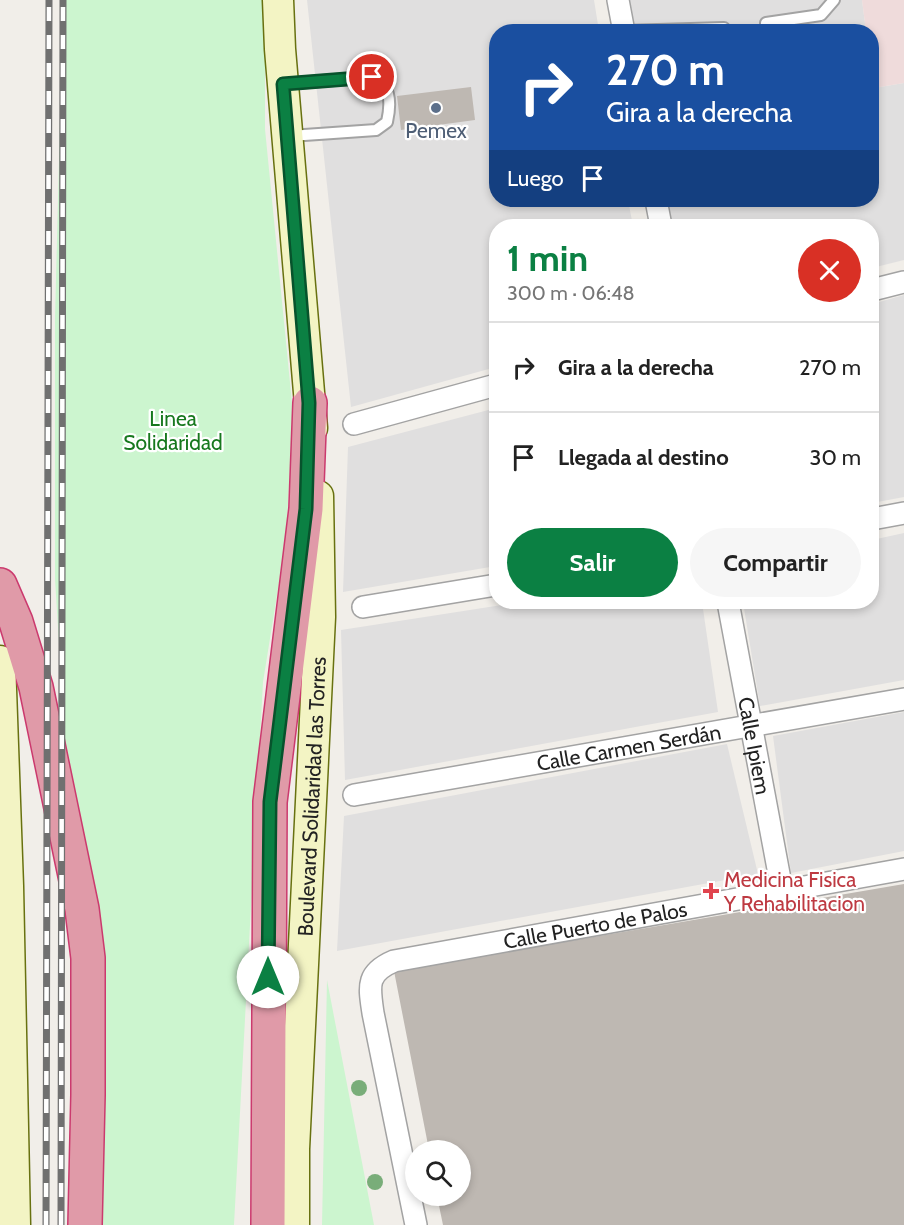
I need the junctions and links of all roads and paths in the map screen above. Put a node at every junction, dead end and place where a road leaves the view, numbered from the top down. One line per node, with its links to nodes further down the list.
1 (278, 0): 6 (main road, Boulevard Solidaridad las Torres)
2 (618, 0): 5 (street)
3 (834, 0): 4 (lane)
4 (766, 23)
5 (623, 24)
6 (283, 84): 7 (main road, Boulevard Solidaridad las Torres); 7 (lane)
7 (287, 136): 11 (main road, Boulevard Solidaridad las Torres)
8 (904, 282): 9 (street)
9 (879, 288)
10 (489, 388): 12 (street)
11 (309, 403): 29 (highway, Boulevard Solidaridad las Torres); 30 (main road, Boulevard Solidaridad las Torres)
12 (354, 424)
13 (904, 513): 14 (street)
14 (879, 518)
15 (0, 585): 28 (highway)
16 (489, 586): 17 (street)
17 (363, 607)
18 (729, 609): 21 (street, Calle Ipiem)
19 (0, 661): 24 (main road)
20 (904, 699): 21 (street, Calle Carmen Serdán)
21 (751, 726): 22 (street, Calle Carmen Serdán); 25 (street, Calle Ipiem)
22 (354, 795)
23 (904, 868): 25 (street, Calle Puerto de Palos)
24 (4, 873): 26 (main road)
25 (782, 890): 31 (street, Calle Puerto de Palos)
26 (7, 1126): 27 (main road)
27 (15, 1225)
28 (85, 1225)
29 (268, 1225)
30 (294, 1225)
31 (416, 1225)

